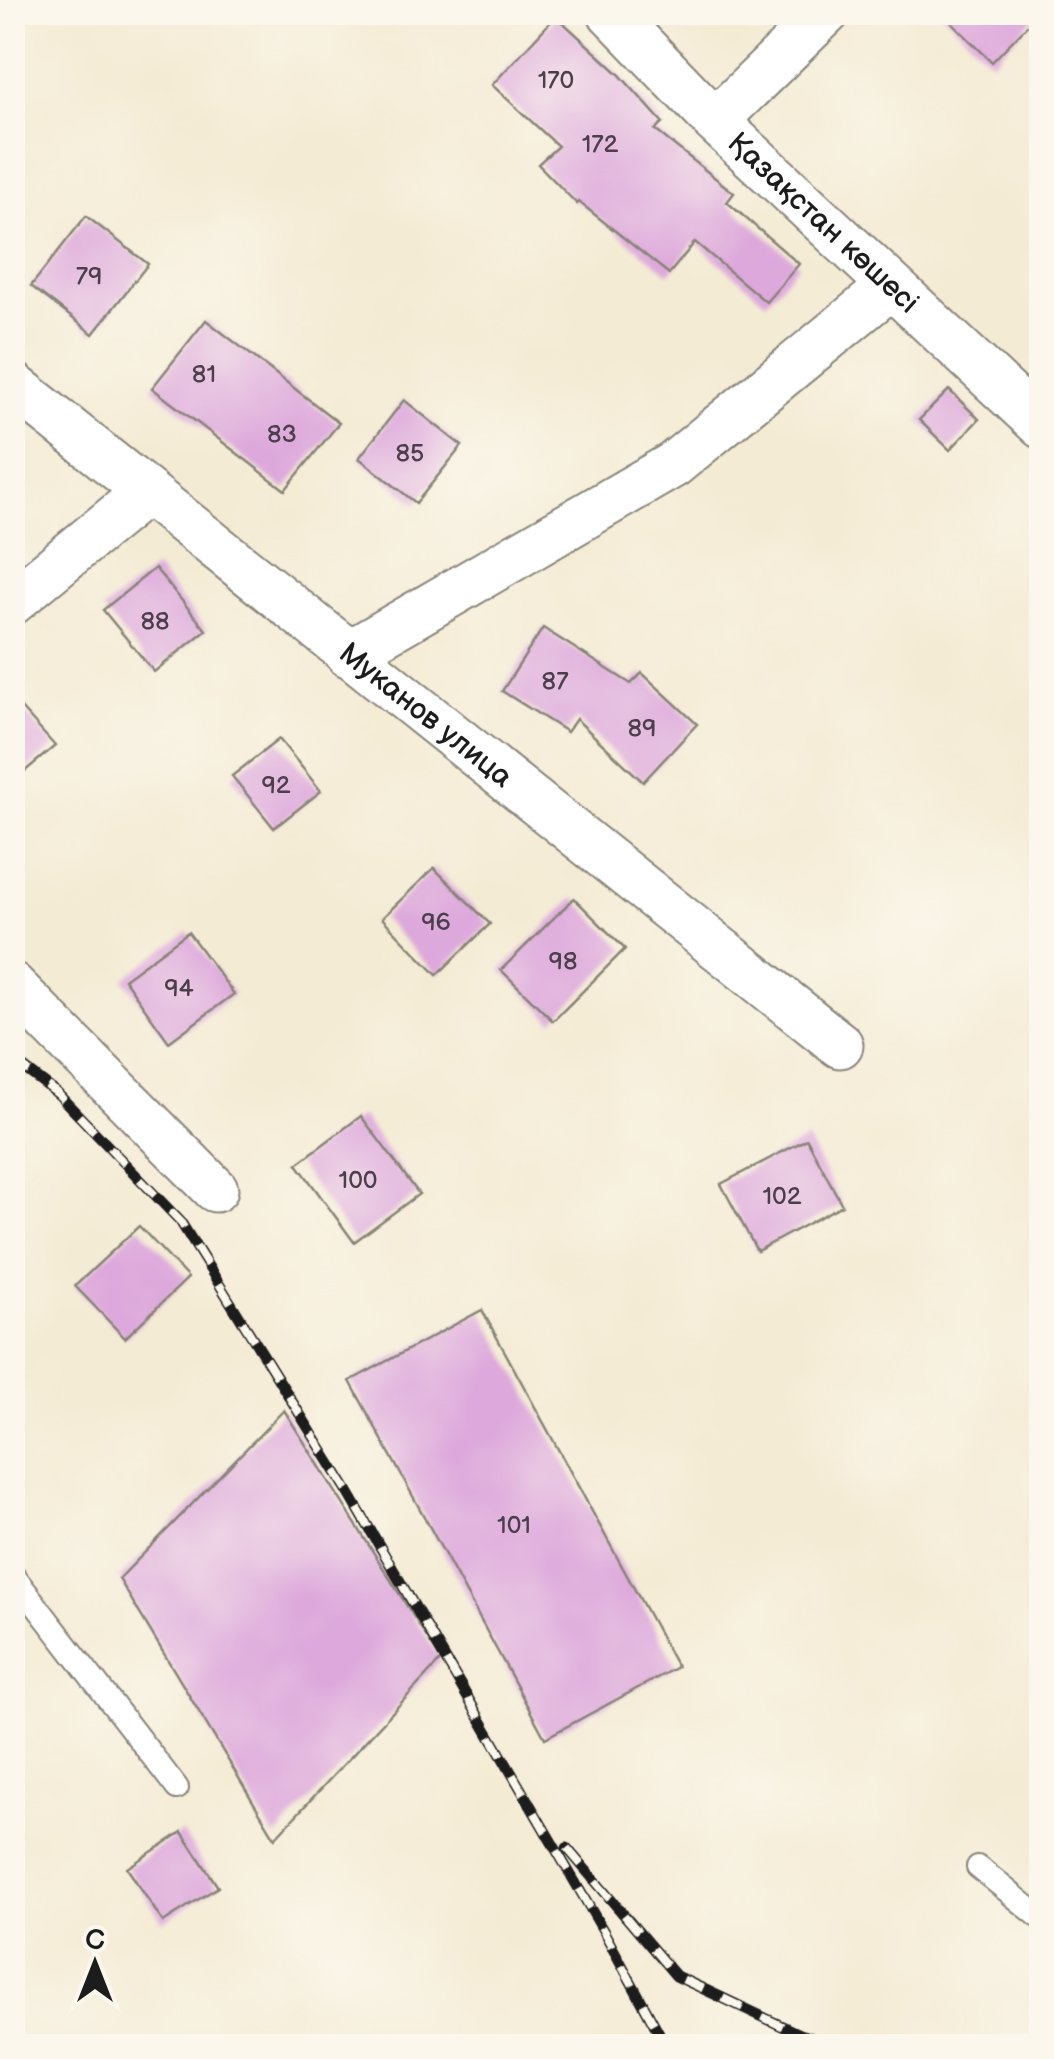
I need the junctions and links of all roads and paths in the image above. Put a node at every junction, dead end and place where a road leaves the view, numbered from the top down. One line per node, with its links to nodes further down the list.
1 (610, 12): 3 (street, Қазақстан көшесі)
2 (827, 12): 3 (street)
3 (715, 122): 4 (street, Қазақстан көшесі)
4 (891, 286): 6 (street, Қазақстан көшесі); 9 (street)
5 (12, 384): 7 (street, Муканов улица)
6 (1042, 426)
7 (146, 492): 8 (street); 9 (street, Муканов улица)
8 (12, 602)
9 (348, 654): 11 (street, Муканов улица)
10 (12, 985): 12 (street)
11 (840, 1045)
12 (215, 1189)
13 (12, 1574): 14 (lane)
14 (178, 1788)
15 (978, 1867): 16 (lane)
16 (1042, 1919)

